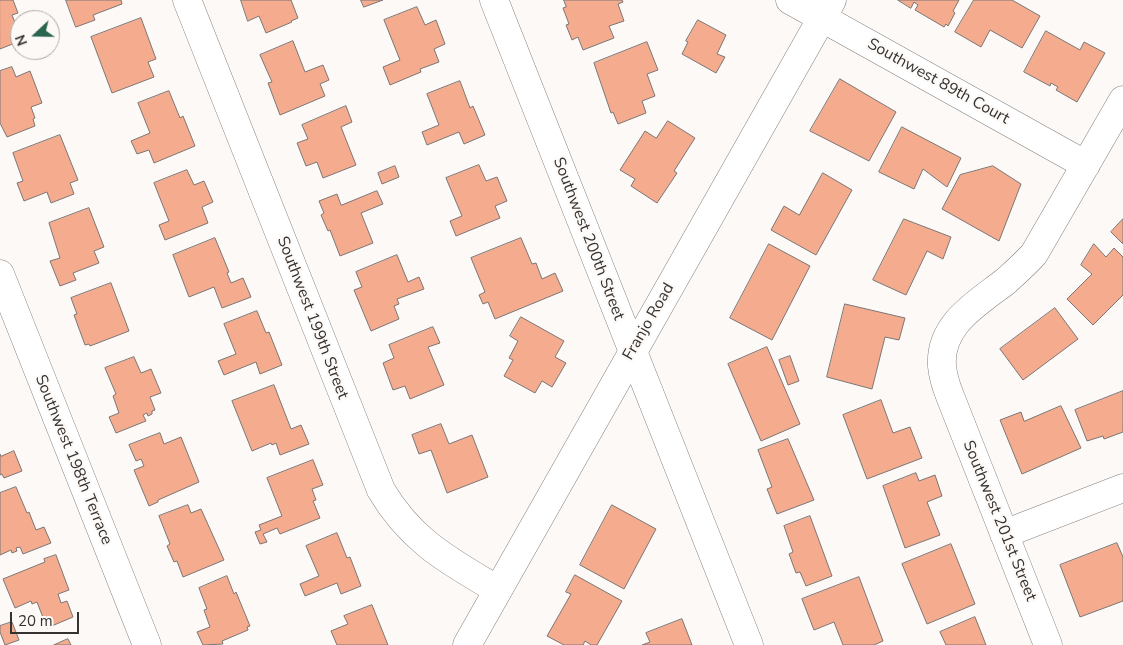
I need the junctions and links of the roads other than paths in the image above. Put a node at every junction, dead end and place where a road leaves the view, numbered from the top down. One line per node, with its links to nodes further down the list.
1 (187, 0): 11 (street, Southwest 199th Street)
2 (494, 0): 8 (street, Southwest 200th Street)
3 (790, 0): 4 (street, Southwest 89th Court)
4 (827, 9): 6 (street, Southwest 89th Court); 8 (street, Franjo Road)
5 (1123, 100): 6 (street, Southwest 201st Street)
6 (1086, 165): 10 (street, Southwest 201st Street)
7 (0, 274): 12 (street, Southwest 198th Terrace)
8 (632, 351): 11 (street, Franjo Road); 14 (street, Southwest 200th Street)
9 (1123, 488): 10 (street)
10 (1004, 534): 15 (street, Southwest 201st Street)
11 (498, 590): 13 (street, Franjo Road)
12 (147, 645)
13 (467, 645)
14 (749, 645)
15 (1048, 645)

